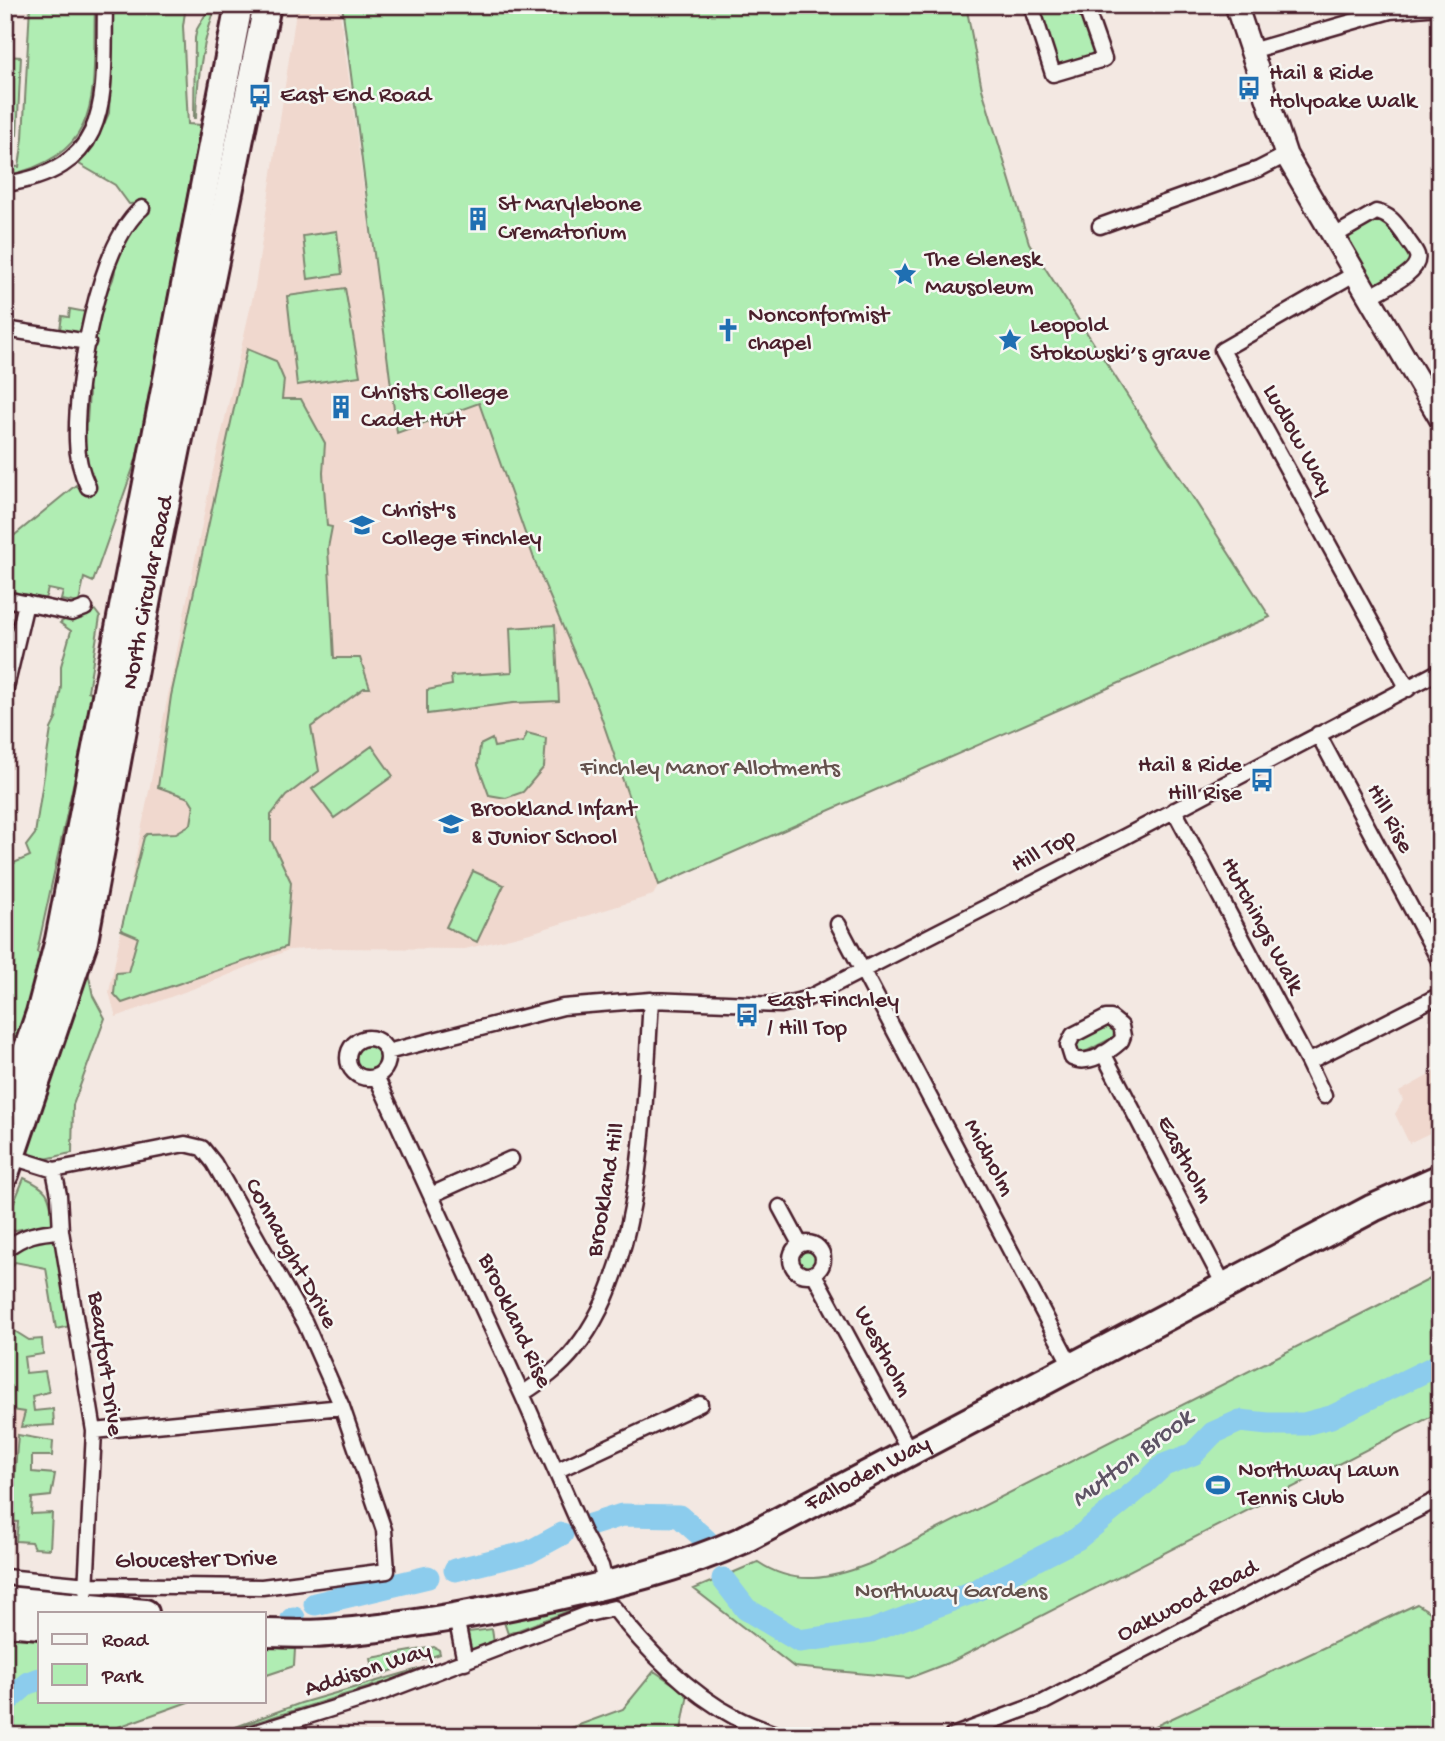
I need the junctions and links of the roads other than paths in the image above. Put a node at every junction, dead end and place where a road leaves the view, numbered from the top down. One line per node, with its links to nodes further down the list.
1 (104, 5): 11 (street)
2 (239, 5): 39 (highway, North Circular Road)
3 (267, 5): 42 (highway, North Circular Road)
4 (1031, 5): 5 (street)
5 (1085, 5)
6 (1236, 5): 9 (street)
7 (1440, 7): 8 (street)
8 (1389, 8): 9 (street)
9 (1251, 51): 10 (street)
10 (1286, 155): 13 (street); 14 (street)
11 (5, 184)
12 (142, 208): 18 (street)
13 (1100, 226)
14 (1334, 236): 15 (street); 16 (street)
15 (1356, 273): 16 (street); 25 (street, Ludlow Way)
16 (1369, 297): 19 (street)
17 (5, 329): 18 (street)
18 (88, 342): 20 (street)
19 (1440, 418)
20 (88, 487)
21 (5, 599): 22 (street)
22 (26, 603): 23 (street); 26 (street)
23 (85, 608)
24 (1440, 671): 25 (street, Hill Top)
25 (1408, 689): 27 (street, Hill Top)
26 (5, 692)
27 (1318, 734): 28 (street, Hill Top); 30 (street, Hill Rise)
28 (1174, 810): 31 (street, Hill Top); 36 (street, Hutchings Walk)
29 (838, 924): 31 (street, Midholm)
30 (1440, 962)
31 (864, 972): 33 (street, Hill Top); 53 (street, Midholm)
32 (1440, 995): 36 (street)
33 (651, 1000): 34 (street); 54 (street, Brookland Hill)
34 (387, 1052): 37 (street); 37 (street)
35 (1102, 1054): 52 (street, Eastholm)
36 (1308, 1062): 38 (street, Hutchings Walk)
37 (376, 1076): 45 (street, Brookland Rise)
38 (1324, 1096)
39 (5, 1114)
40 (511, 1159): 45 (street)
41 (1440, 1161): 47 (highway, Falloden Way)
42 (9, 1166): 43 (street, Connaught Drive)
43 (54, 1170): 48 (street, Beaufort Drive); 56 (street, Connaught Drive)
44 (1440, 1178): 47 (highway, Falloden Way)
45 (431, 1195): 54 (street, Brookland Rise)
46 (780, 1207): 49 (street, Westholm)
47 (1373, 1208): 52 (highway, Falloden Way)
48 (61, 1231): 50 (street); 57 (street, Beaufort Drive)
49 (800, 1244): 51 (street, Westholm); 51 (street, Westholm)
50 (5, 1250)
51 (814, 1274): 58 (street, Westholm)
52 (1225, 1287): 53 (highway, Falloden Way)
53 (1072, 1367): 58 (highway, Falloden Way)
54 (522, 1394): 59 (street, Brookland Rise)
55 (700, 1404): 59 (street)
56 (342, 1407): 57 (street); 61 (street, Connaught Drive)
57 (94, 1431): 65 (street, Beaufort Drive)
58 (910, 1452): 63 (highway, Falloden Way)
59 (556, 1471): 63 (street, Brookland Rise)
60 (1440, 1498): 77 (street, Oakwood Road)
61 (387, 1571): 65 (street, Gloucester Drive)
62 (5, 1577): 65 (street, Gloucester Drive)
63 (610, 1597): 67 (highway, Falloden Way); 73 (street, Addison Way); 76 (street)
64 (5, 1600): 65 (highway)
65 (85, 1602): 66 (highway)
66 (140, 1612)
67 (456, 1617): 72 (highway, Falloden Way); 73 (street, Addison Way)
68 (5, 1622): 69 (highway)
69 (38, 1625)
70 (266, 1627): 72 (highway, Falloden Way)
71 (266, 1633): 72 (highway, Falloden Way)
72 (326, 1633)
73 (465, 1662): 74 (street, Addison Way)
74 (275, 1731): 75 (street, Addison Way)
75 (244, 1736)
76 (781, 1736)
77 (952, 1736)

